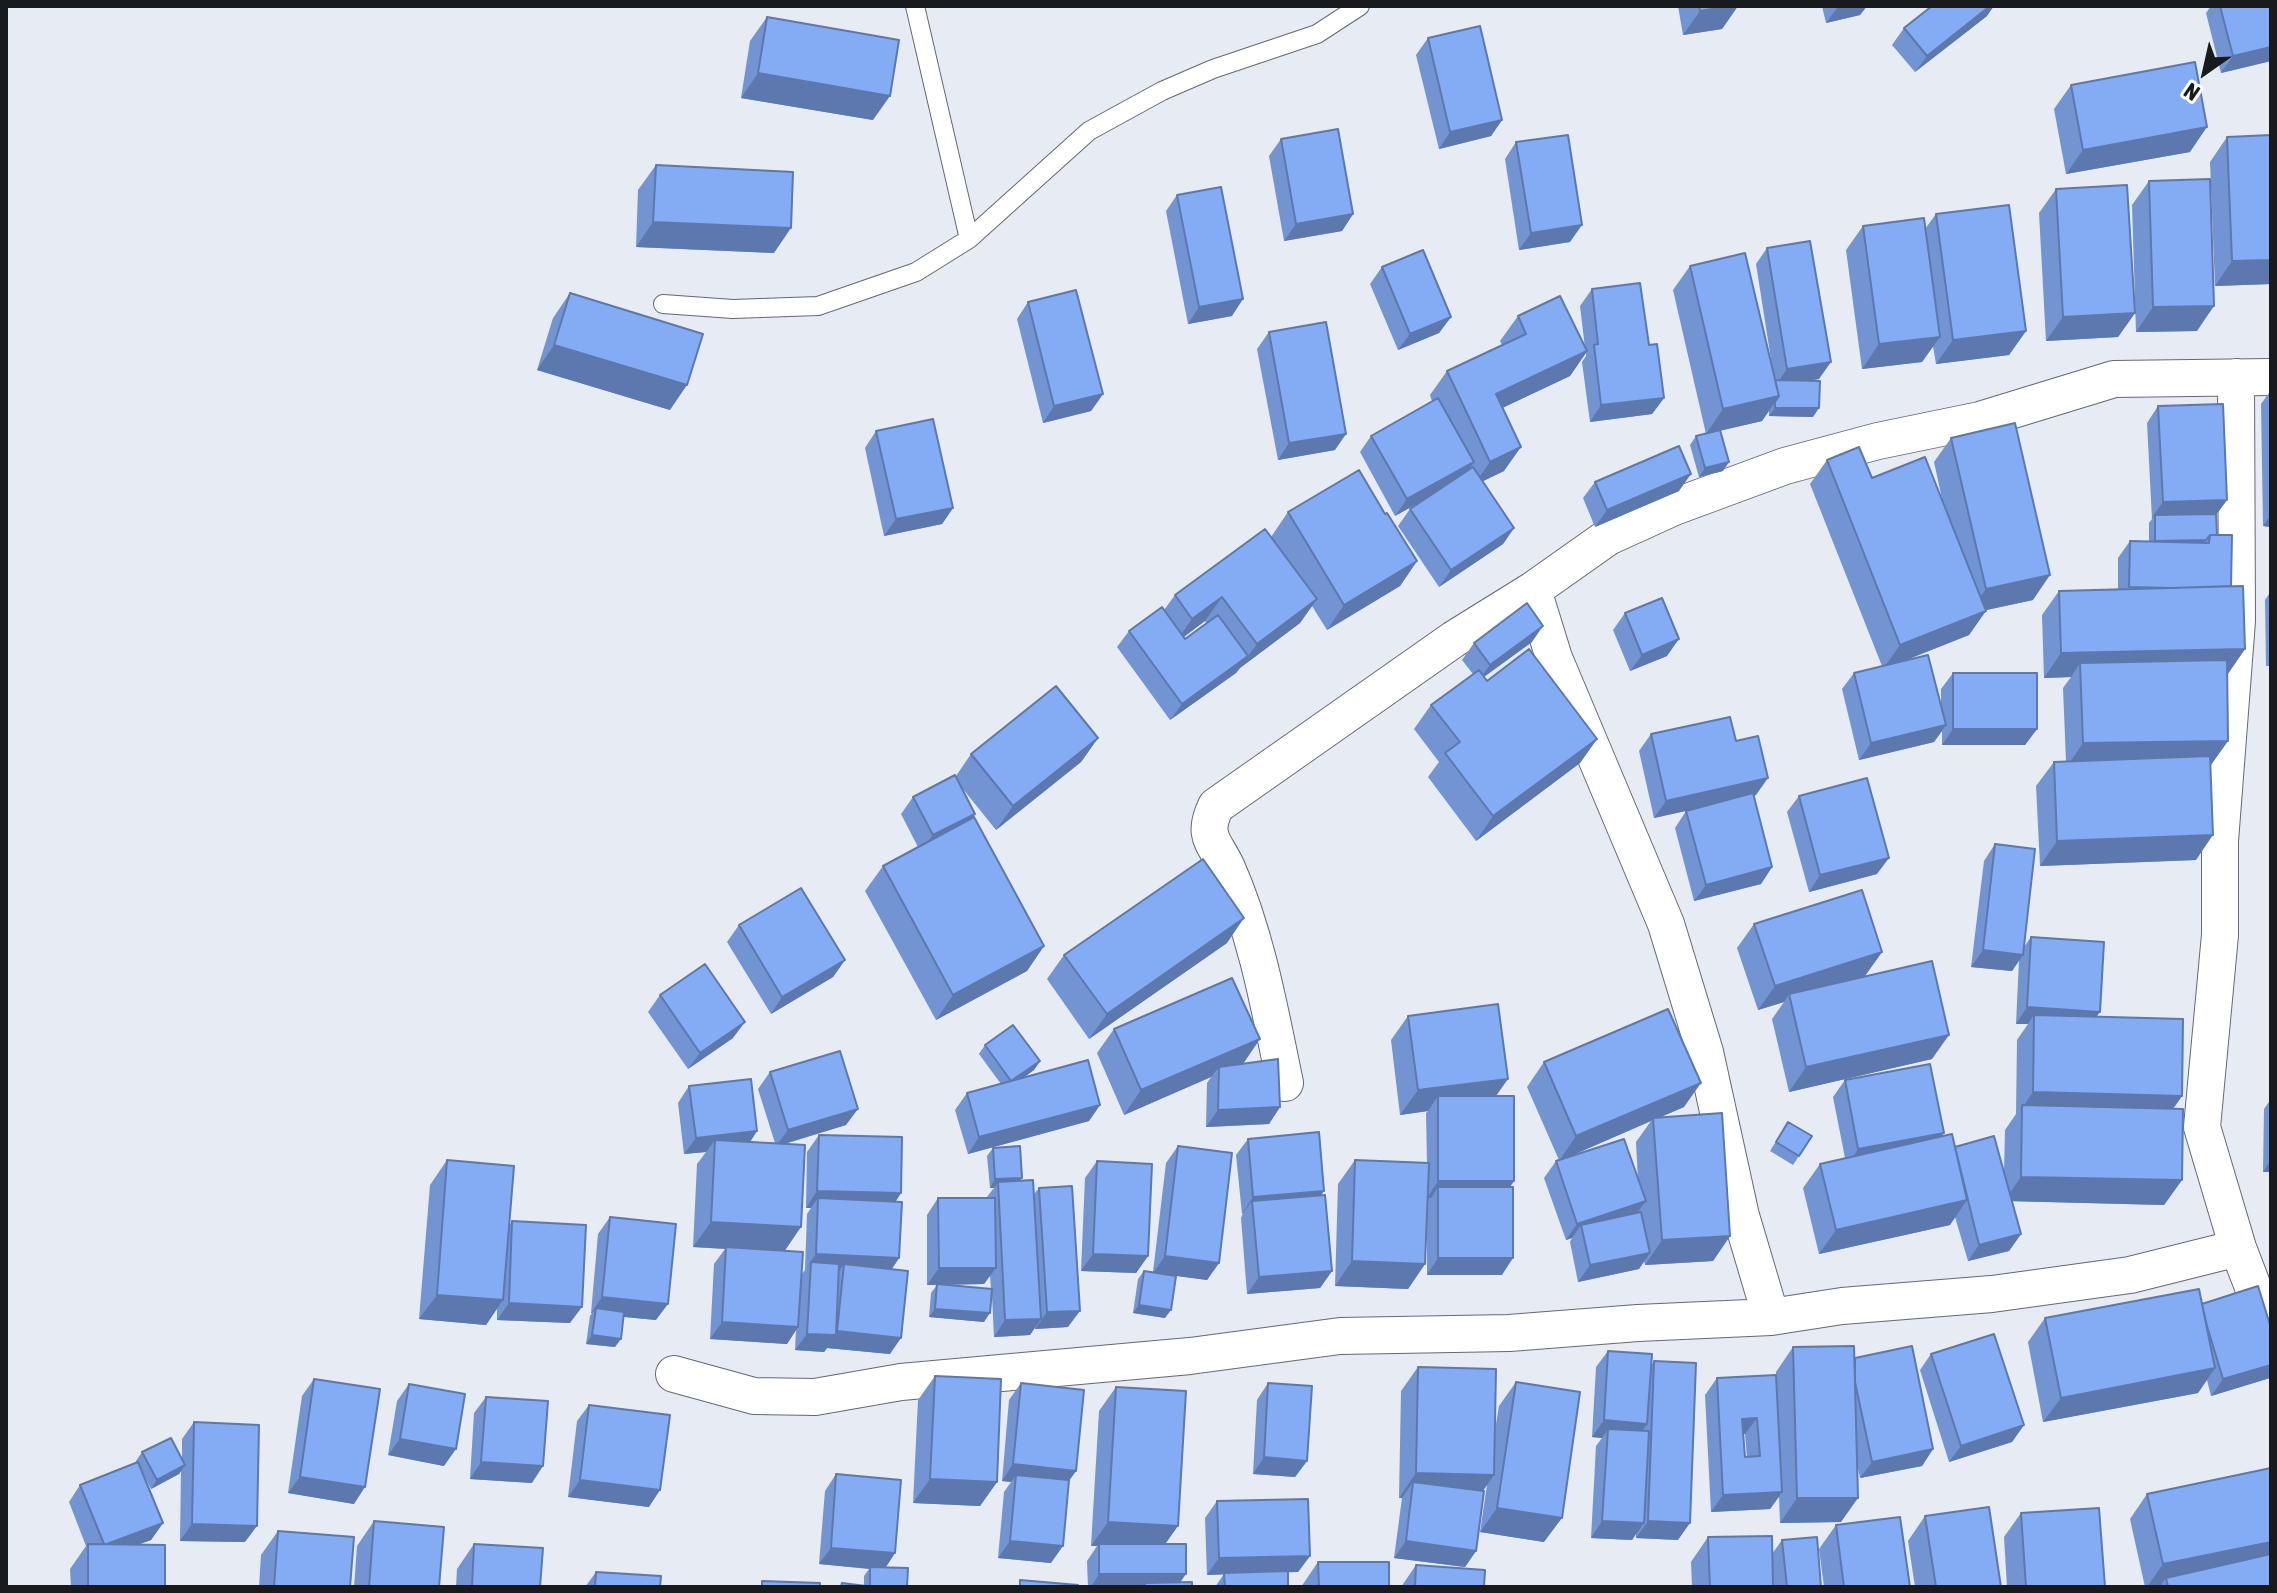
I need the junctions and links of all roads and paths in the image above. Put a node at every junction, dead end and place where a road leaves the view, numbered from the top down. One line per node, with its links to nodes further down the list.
1 (915, 6): 3 (lane)
2 (1360, 6): 3 (lane)
3 (969, 239): 4 (lane)
4 (663, 304)
5 (2254, 377): 6 (street); 8 (street)
6 (1533, 590): 7 (street); 9 (street)
7 (1285, 1083)
8 (2238, 1248): 9 (street); 10 (street)
9 (1771, 1317): 11 (street)
10 (2271, 1334)
11 (674, 1374)

